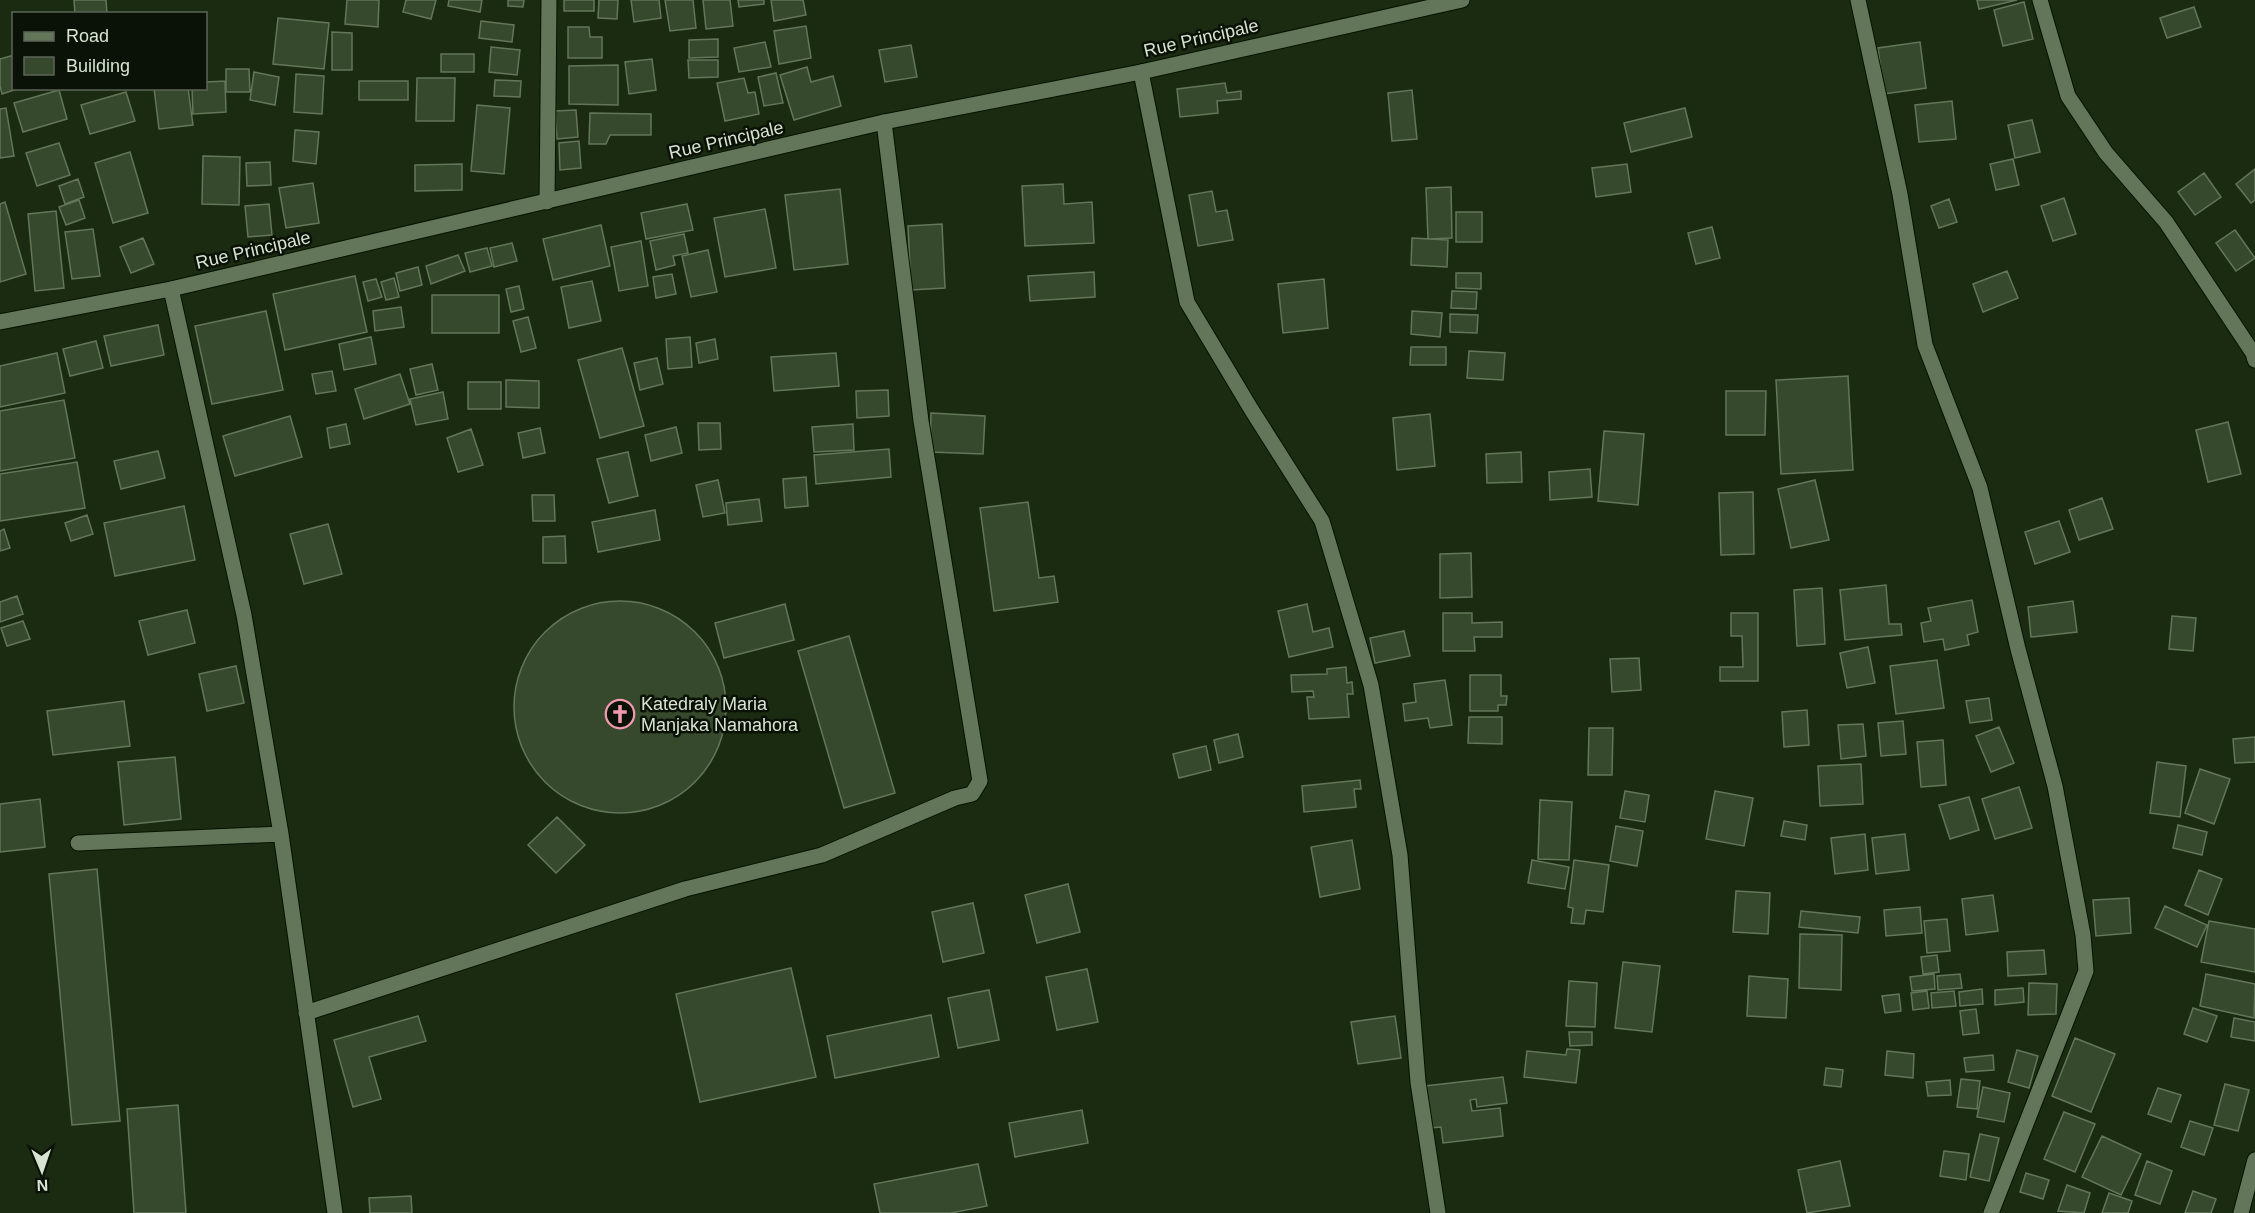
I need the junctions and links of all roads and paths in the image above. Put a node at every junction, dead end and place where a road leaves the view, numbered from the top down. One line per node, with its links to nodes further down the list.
1 (549, 0): 7 (street)
2 (1462, 0): 5 (street, Rue Principale)
3 (1858, 0): 17 (street)
4 (2040, 0): 10 (street)
5 (1141, 72): 6 (street, Rue Principale); 16 (street)
6 (884, 122): 7 (street, Rue Principale); 13 (street)
7 (547, 202): 8 (street, Rue Principale)
8 (171, 289): 9 (street, Rue Principale); 11 (street)
9 (0, 322)
10 (2255, 360)
11 (281, 834): 12 (street); 13 (street)
12 (78, 843)
13 (306, 1013): 15 (street)
14 (2255, 1160): 18 (street)
15 (334, 1213)
16 (1438, 1213)
17 (1991, 1213)
18 (2241, 1213)

